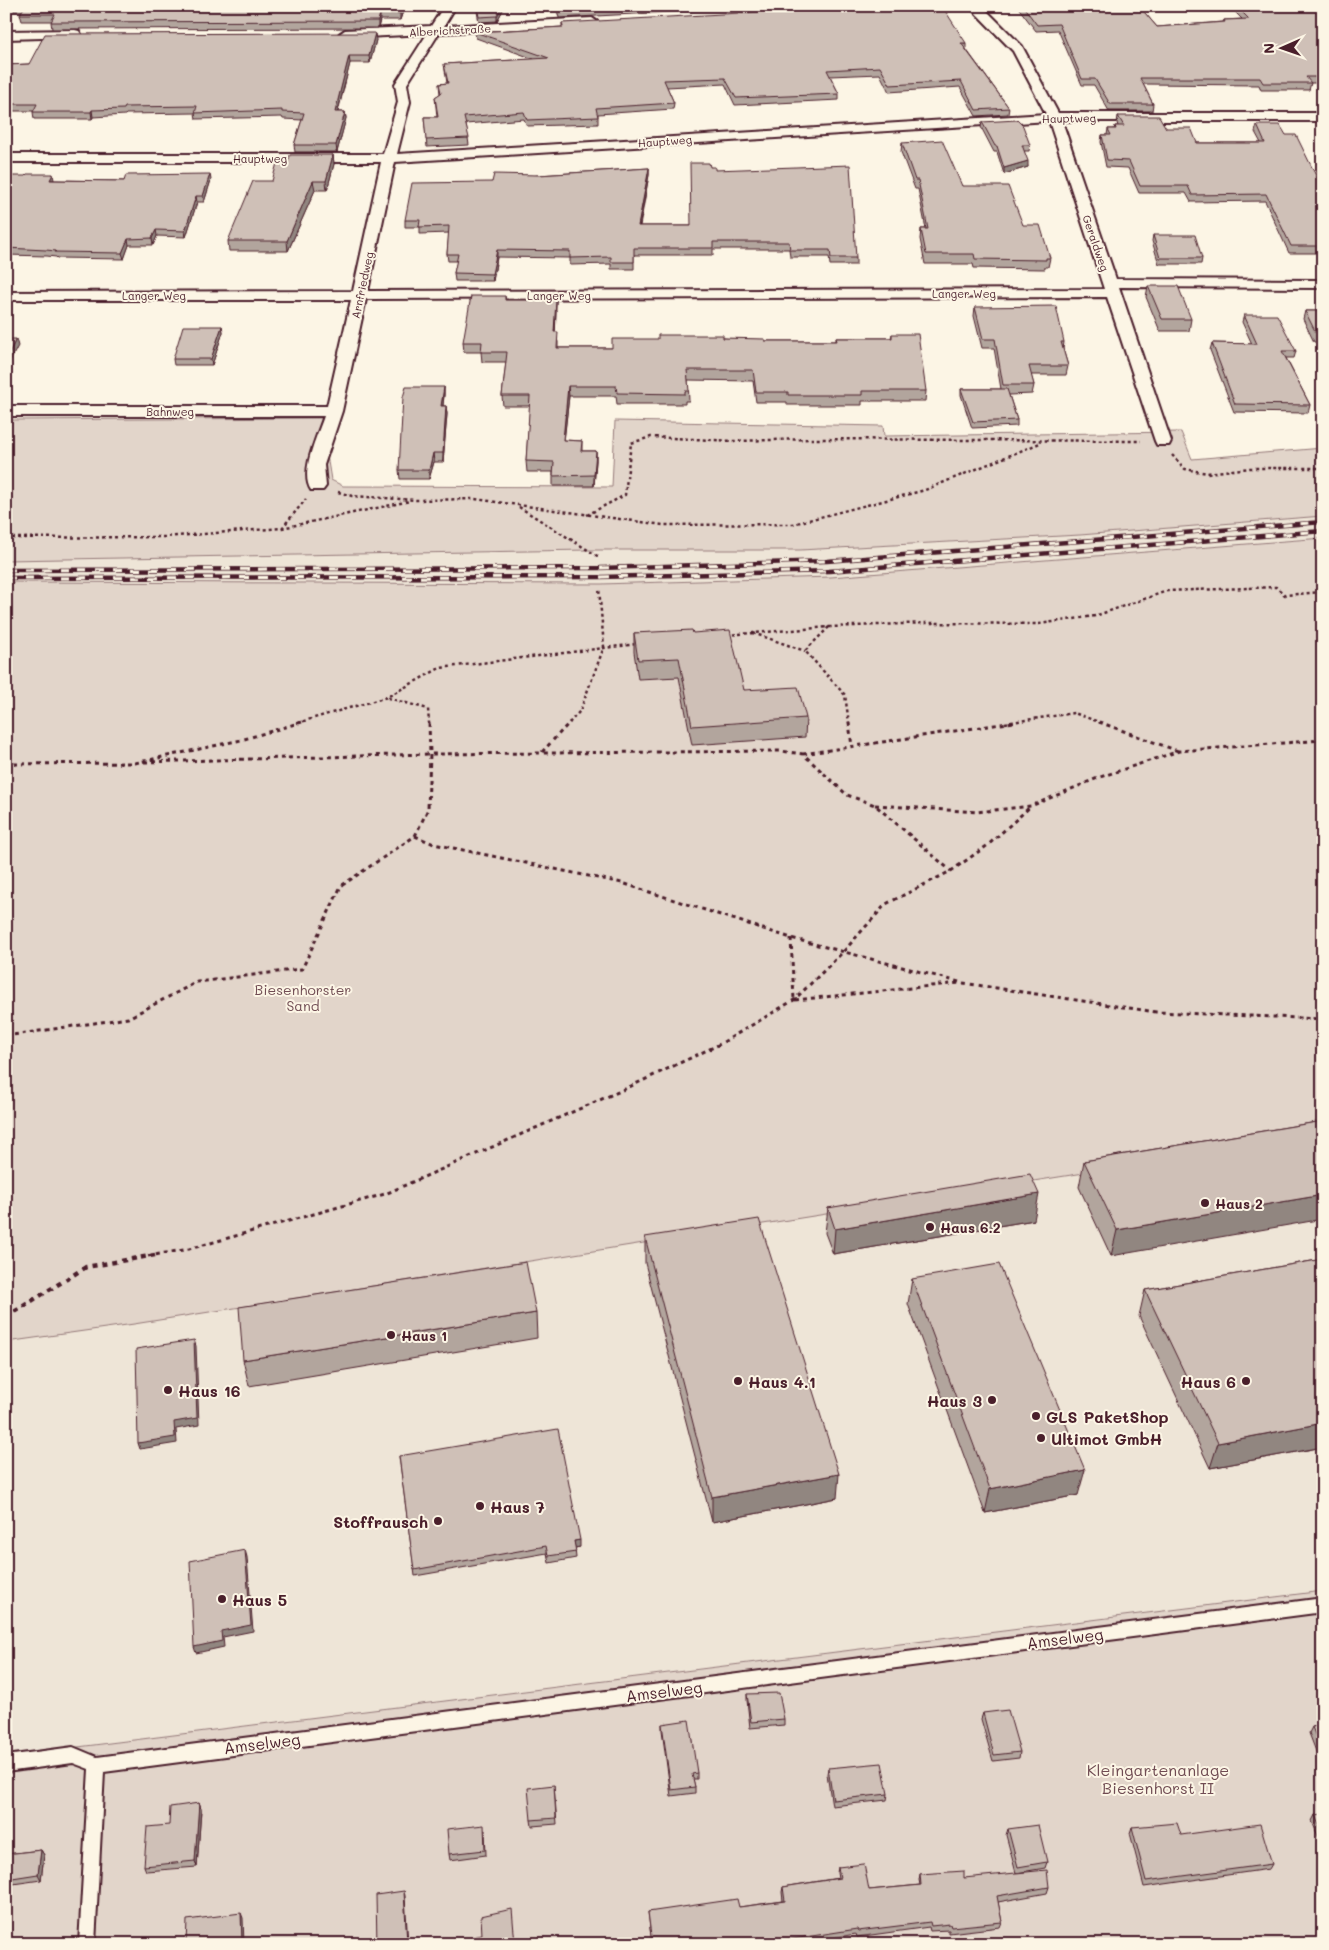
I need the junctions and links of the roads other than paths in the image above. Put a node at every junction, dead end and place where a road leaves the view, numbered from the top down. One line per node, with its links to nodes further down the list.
1 (450, 6): 4 (street)
2 (975, 6): 8 (street, Geraldweg)
3 (603, 22): 4 (street, Alberichstraße)
4 (435, 30): 6 (street, Alberichstraße); 11 (street, Arnfriedweg)
5 (87, 34): 7 (street)
6 (335, 34)
7 (6, 35)
8 (1054, 117): 9 (street, Hauptweg); 11 (street, Hauptweg); 13 (street, Geraldweg)
9 (1323, 117)
10 (6, 158): 11 (street, Hauptweg)
11 (389, 158): 14 (street, Arnfriedweg)
12 (1323, 284): 13 (street, Langer Weg)
13 (1111, 288): 14 (street, Langer Weg); 18 (street, Geraldweg)
14 (360, 295): 15 (street, Langer Weg); 17 (street, Arnfriedweg)
15 (6, 296)
16 (6, 411): 17 (street, Bahnweg)
17 (334, 411): 19 (street, Arnfriedweg)
18 (1167, 447)
19 (317, 486)
20 (1323, 1605): 22 (lane, Amselweg)
21 (6, 1764): 22 (lane)
22 (97, 1765): 23 (lane)
23 (87, 1944)

